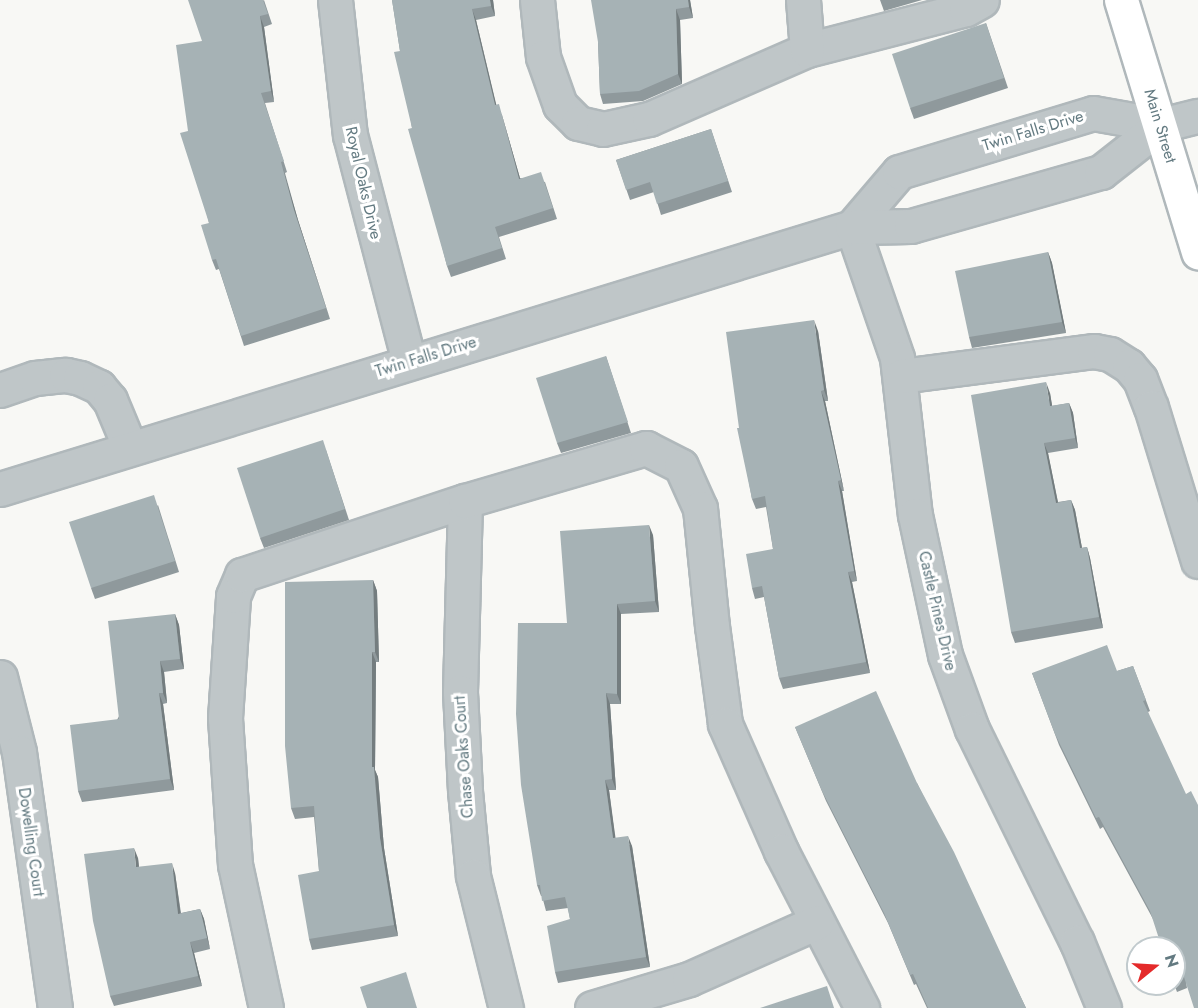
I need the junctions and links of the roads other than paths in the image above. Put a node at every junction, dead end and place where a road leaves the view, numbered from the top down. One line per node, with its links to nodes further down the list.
1 (335, 0): 11 (street, Royal Oaks Drive)
2 (537, 0): 6 (street)
3 (803, 0): 6 (street)
4 (981, 0): 6 (street)
5 (1121, 0): 8 (main road, Main Street)
6 (807, 50)
7 (1198, 116): 8 (street)
8 (1161, 125): 9 (street, Twin Falls Drive); 9 (street, Twin Falls Drive); 10 (main road, Main Street)
9 (852, 227): 11 (street, Twin Falls Drive); 12 (street, Castle Pines Drive)
10 (1198, 252)
11 (409, 362): 14 (street, Twin Falls Drive)
12 (901, 376): 17 (street); 25 (street, Castle Pines Drive)
13 (0, 390): 14 (street)
14 (130, 448): 15 (street, Twin Falls Drive)
15 (0, 489)
16 (465, 501): 19 (street); 21 (street); 22 (street, Chase Oaks Court)
17 (1198, 561)
18 (0, 677): 20 (street, Dowelling Court)
19 (817, 922): 23 (street); 24 (street)
20 (55, 1008)
21 (266, 1008)
22 (506, 1008)
23 (592, 1008)
24 (862, 1008)
25 (1104, 1008)

